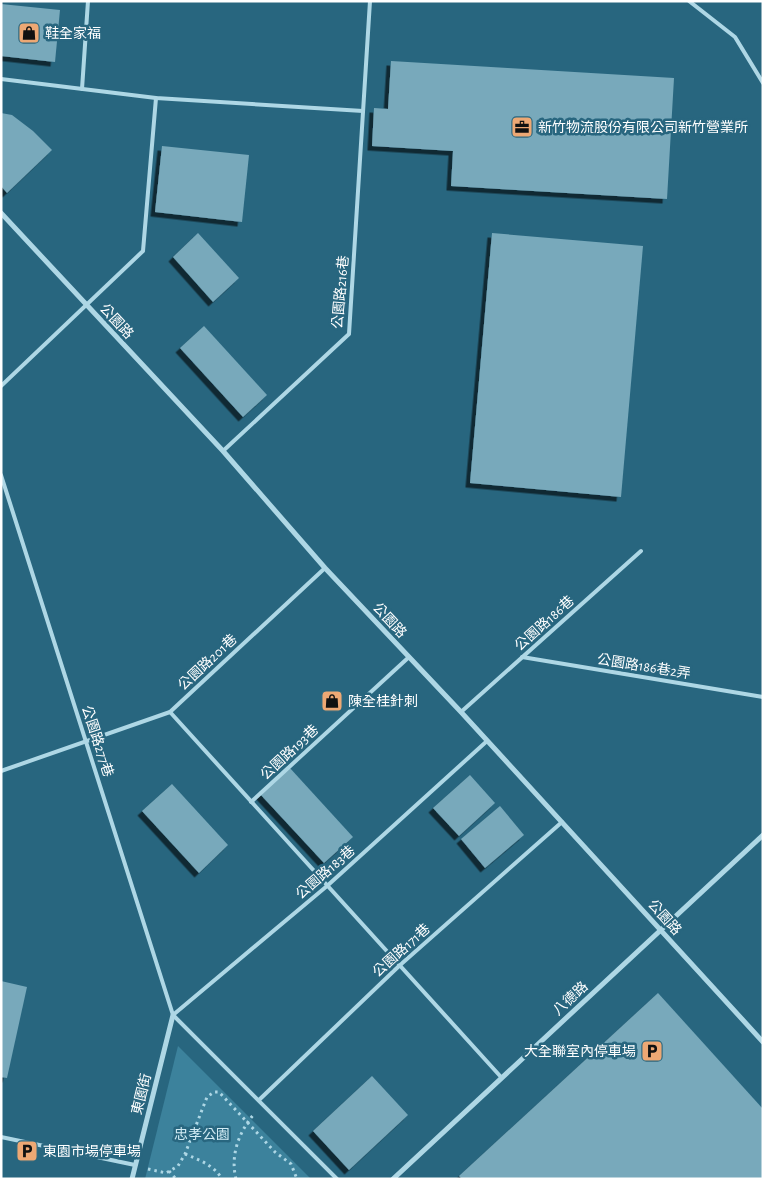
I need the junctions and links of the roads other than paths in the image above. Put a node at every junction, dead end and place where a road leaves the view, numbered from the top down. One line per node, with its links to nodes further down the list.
1 (88, 1): 6 (lane)
2 (370, 1): 8 (lane, 公園路216巷)
3 (689, 1): 5 (lane)
4 (1, 79): 6 (lane)
5 (763, 83)
6 (82, 89): 7 (lane)
7 (156, 98): 8 (lane); 10 (lane)
8 (363, 111): 12 (lane, 公園路216巷)
9 (1, 213): 10 (street, 公園路)
10 (86, 304): 11 (lane); 12 (street, 公園路)
11 (1, 386)
12 (223, 451): 15 (street, 公園路)
13 (1, 475): 22 (lane, 公園路277巷)
14 (641, 551): 17 (lane, 公園路186巷)
15 (325, 568): 16 (street, 公園路); 19 (lane, 公園路201巷)
16 (409, 657): 20 (street, 公園路); 24 (lane, 公園路193巷)
17 (522, 658): 18 (lane, 公園路186巷2弄); 20 (lane, 公園路186巷)
18 (763, 697)
19 (170, 712): 22 (lane, 公園路201巷); 24 (lane)
20 (461, 712): 21 (street, 公園路)
21 (487, 741): 25 (street, 公園路); 27 (lane, 公園路183巷)
22 (86, 742): 23 (lane, 公園路201巷); 30 (lane, 公園路277巷)
23 (1, 771)
24 (251, 802): 27 (lane)
25 (562, 822): 28 (street, 公園路); 29 (lane, 公園路171巷)
26 (763, 834): 28 (street, 八德路)
27 (327, 886): 29 (lane); 30 (lane, 公園路183巷)
28 (660, 929): 31 (street, 公園路); 32 (street, 八德路)
29 (399, 966): 32 (lane); 33 (lane, 公園路171巷)
30 (173, 1015): 33 (lane); 35 (street, 東園街)
31 (763, 1042)
32 (501, 1077): 38 (street, 八德路)
33 (259, 1100): 37 (lane)
34 (1, 1137): 35 (lane)
35 (135, 1165): 36 (street, 東園街)
36 (132, 1179)
37 (337, 1179)
38 (393, 1179)

